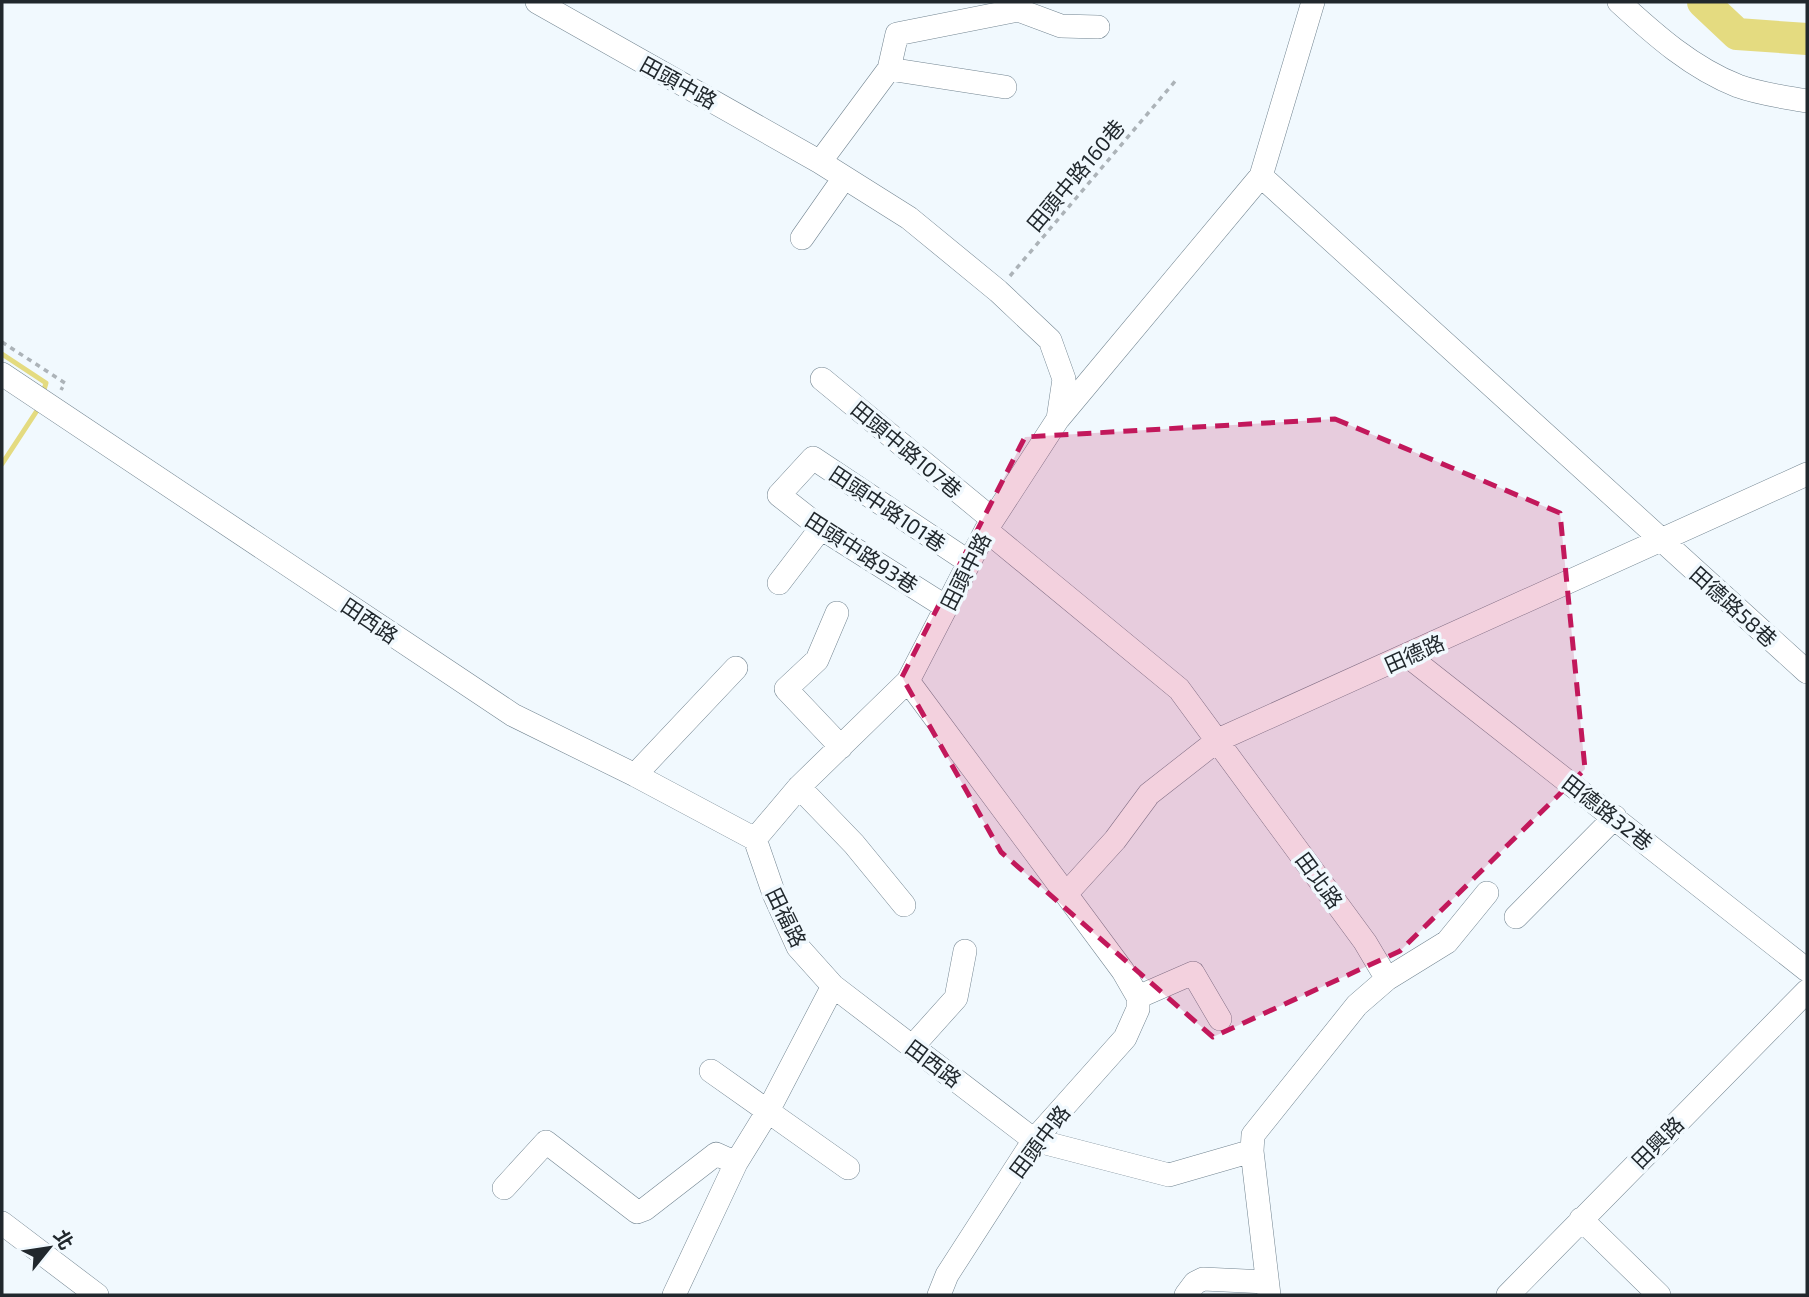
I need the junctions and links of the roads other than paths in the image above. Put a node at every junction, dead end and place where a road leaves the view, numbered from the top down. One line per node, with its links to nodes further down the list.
1 (537, 2): 8 (street, 田頭中路)
2 (1313, 2): 9 (street)
3 (1619, 2): 7 (street)
4 (1098, 27): 5 (street)
5 (889, 69): 6 (street); 8 (street)
6 (1005, 87)
7 (1807, 101)
8 (820, 162): 10 (street, 田頭中路)
9 (1261, 176): 14 (street); 19 (street, 田德路58巷)
10 (844, 178): 11 (street); 14 (street, 田頭中路)
11 (802, 238)
12 (2, 374): 30 (street, 田西路)
13 (822, 379): 17 (street, 田頭中路107巷)
14 (1058, 419): 17 (street, 田頭中路)
15 (1807, 474): 19 (street, 田德路)
16 (779, 495): 18 (street, 田頭中路93巷); 20 (street, 田頭中路101巷)
17 (989, 525): 20 (street, 田頭中路); 28 (street, 田北路)
18 (821, 528): 21 (street); 22 (street, 田頭中路93巷)
19 (1661, 539): 24 (street, 田德路); 26 (street, 田德路58巷)
20 (969, 562): 22 (street, 田頭中路)
21 (779, 583)
22 (946, 607): 27 (street, 田頭中路)
23 (837, 613): 29 (street)
24 (1408, 656): 28 (street, 田德路); 32 (street, 田德路32巷)
25 (736, 668): 30 (street)
26 (1807, 672)
27 (908, 681): 29 (street); 35 (street)
28 (1219, 740): 35 (street, 田德路); 40 (street, 田北路)
29 (841, 747): 31 (street)
30 (635, 775): 33 (street, 田西路)
31 (799, 787): 33 (street); 36 (street)
32 (1615, 817): 37 (street); 39 (street, 田德路32巷)
33 (755, 839): 41 (street, 田福路)
34 (1487, 893): 40 (street)
35 (1066, 894): 43 (street)
36 (904, 905)
37 (1516, 917)
38 (965, 951): 45 (street)
39 (1807, 970)
40 (1387, 979): 49 (street)
41 (833, 986): 45 (street, 田西路); 47 (street)
42 (1807, 991): 53 (street, 田興路)
43 (1138, 997): 44 (street); 48 (street, 田頭中路)
44 (1220, 1019)
45 (912, 1047): 48 (street, 田西路)
46 (711, 1071): 47 (street)
47 (768, 1111): 50 (street); 51 (street)
48 (1034, 1140): 49 (street); 58 (street, 田頭中路)
49 (1252, 1151): 55 (street)
50 (736, 1163): 52 (street); 57 (street)
51 (848, 1168)
52 (504, 1188)
53 (1581, 1219): 60 (street, 田興路); 61 (street)
54 (2, 1223): 56 (street)
55 (1268, 1288): 59 (street)
56 (97, 1295)
57 (674, 1295)
58 (939, 1295)
59 (1186, 1295)
60 (1508, 1295)
61 (1659, 1295)

